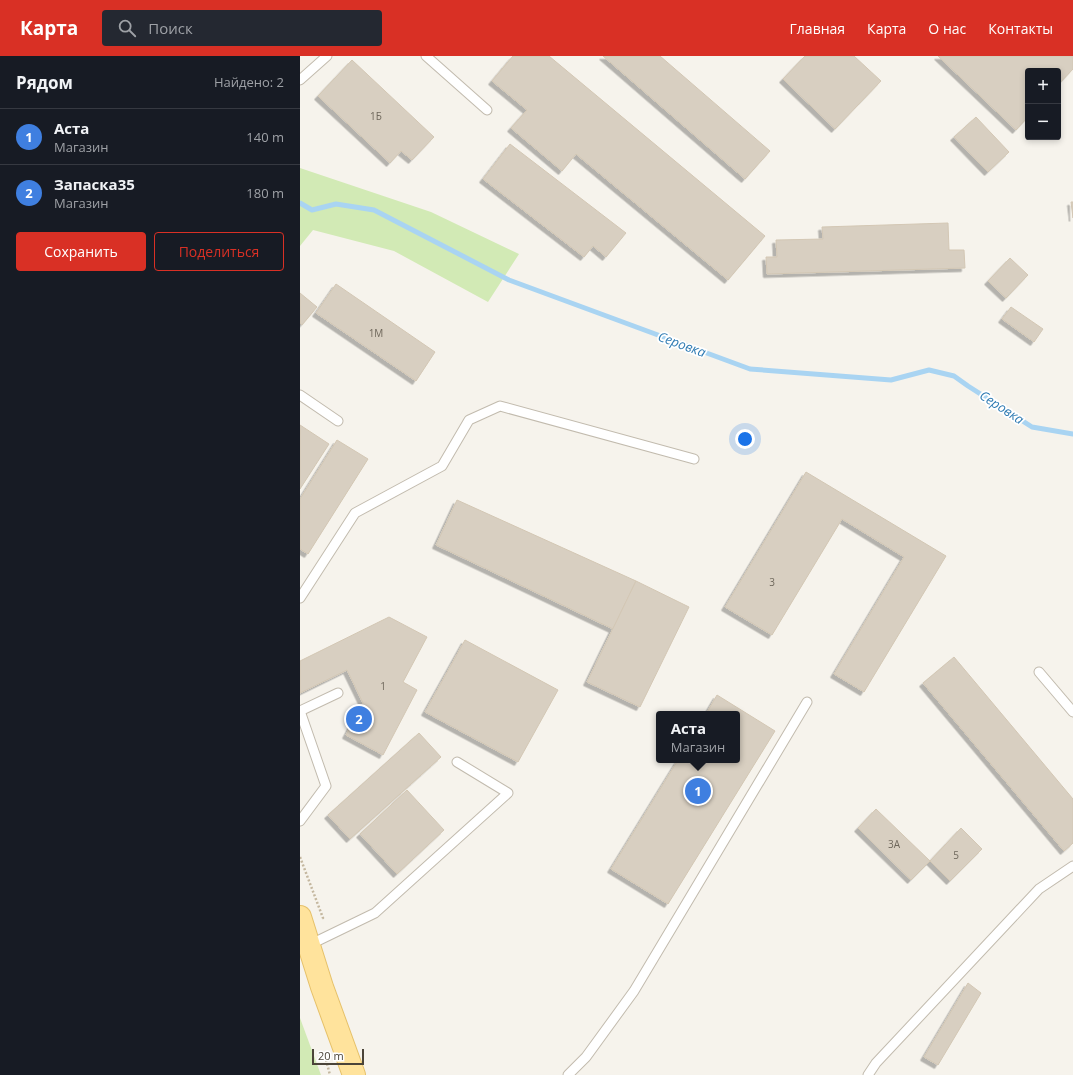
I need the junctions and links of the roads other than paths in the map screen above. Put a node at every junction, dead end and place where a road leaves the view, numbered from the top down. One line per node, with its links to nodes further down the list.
1 (327, 56): 3 (lane)
2 (426, 56): 4 (lane)
3 (300, 80)
4 (487, 110)
5 (300, 395): 6 (lane)
6 (338, 421)
7 (694, 459): 8 (lane)
8 (300, 598)
9 (1039, 672): 13 (lane)
10 (338, 693): 12 (lane)
11 (807, 702): 19 (lane)
12 (300, 711): 15 (lane)
13 (1073, 712)
14 (457, 762): 17 (lane)
15 (300, 821)
16 (1073, 866): 20 (lane)
17 (304, 929): 18 (main road)
18 (354, 1075)
19 (568, 1075)
20 (868, 1075)

